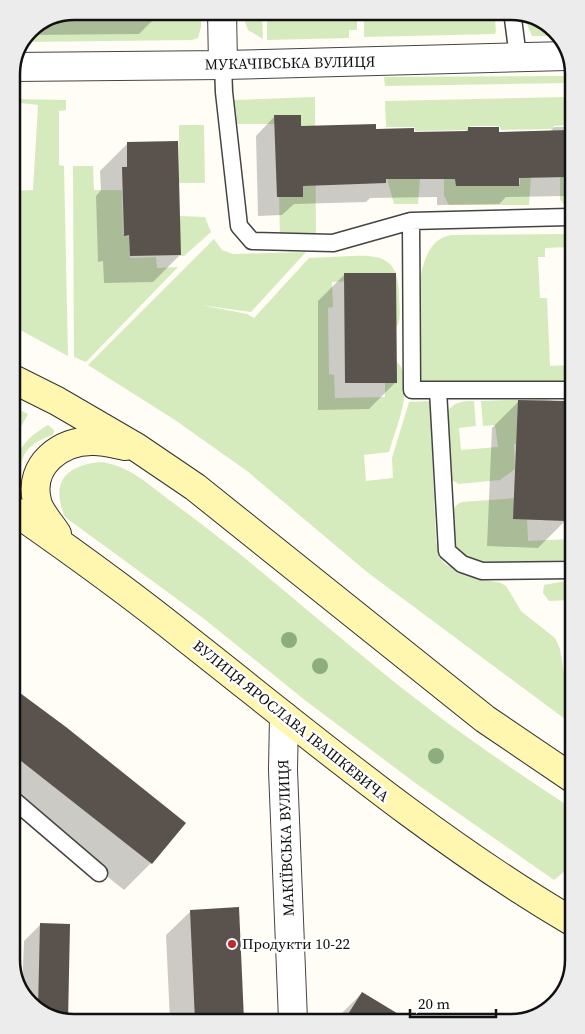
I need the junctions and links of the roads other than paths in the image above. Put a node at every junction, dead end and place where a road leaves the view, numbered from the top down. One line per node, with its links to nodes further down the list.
1 (222, 20): 5 (street)
2 (513, 20): 4 (lane)
3 (562, 56): 4 (street, МУКАЧІВСЬКА ВУЛИЦЯ)
4 (518, 57): 5 (street, МУКАЧІВСЬКА ВУЛИЦЯ)
5 (223, 66): 6 (street, МУКАЧІВСЬКА ВУЛИЦЯ); 8 (lane)
6 (21, 67)
7 (565, 217): 8 (lane)
8 (410, 221): 10 (lane)
9 (20, 382): 12 (main road)
10 (438, 390): 11 (lane); 15 (lane)
11 (565, 390)
12 (136, 447): 14 (main road); 17 (main road)
13 (20, 515): 14 (main road, ВУЛИЦЯ ЯРОСЛАВА ІВАШКЕВИЧА)
14 (65, 546): 16 (main road, ВУЛИЦЯ ЯРОСЛАВА ІВАШКЕВИЧА)
15 (565, 570)
16 (284, 716): 20 (main road, ВУЛИЦЯ ЯРОСЛАВА ІВАШКЕВИЧА); 21 (street, МАКІЇВСЬКА ВУЛИЦЯ)
17 (565, 773)
18 (20, 805): 19 (lane)
19 (100, 873)
20 (565, 917)
21 (293, 1014)

